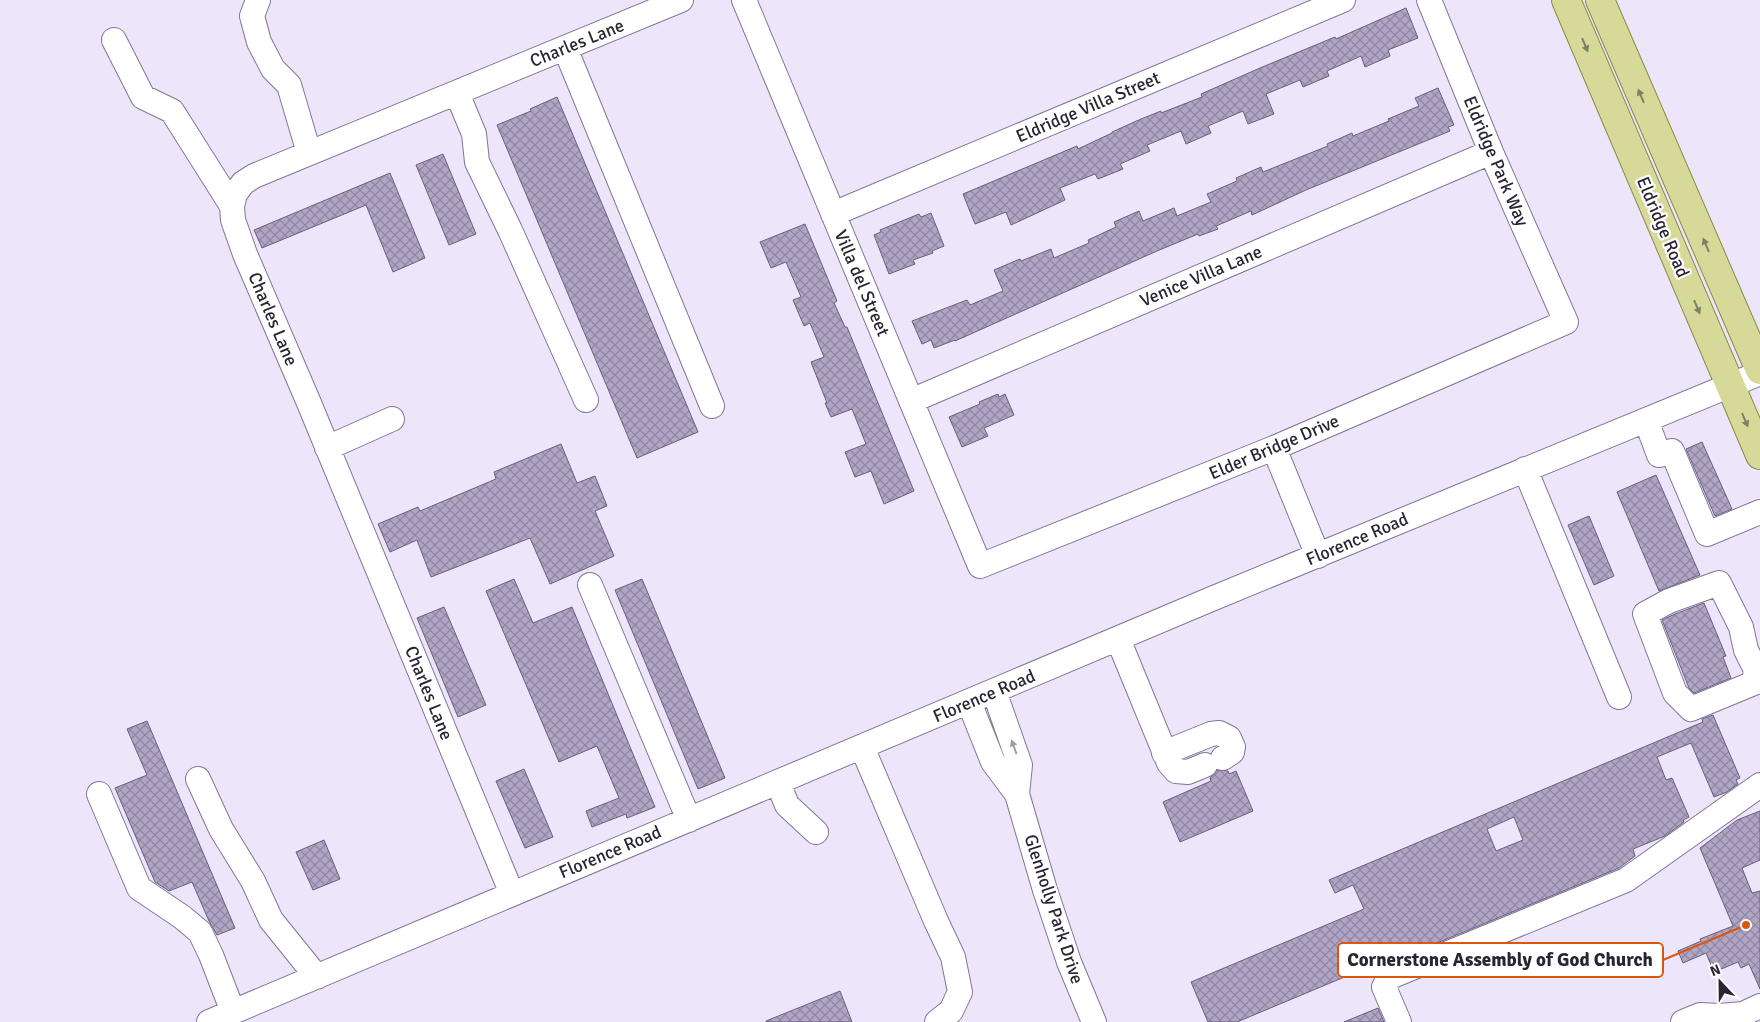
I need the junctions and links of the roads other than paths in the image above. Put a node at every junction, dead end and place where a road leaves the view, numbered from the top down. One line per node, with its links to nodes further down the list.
1 (258, 0): 12 (street)
2 (681, 0): 9 (street, Charles Lane)
3 (744, 0): 14 (street, Villa del Street)
4 (1343, 0): 14 (street, Eldridge Villa Street)
5 (1429, 0): 11 (street, Eldridge Park Way)
6 (1566, 0): 17 (main road, Eldridge Road, one-way to 17)
7 (1600, 0): 16 (main road, Eldridge Road, one-way to 7)
8 (114, 40): 13 (street)
9 (565, 48): 10 (street, Charles Lane); 20 (street)
10 (457, 93): 12 (street, Charles Lane); 18 (street)
11 (1491, 152): 15 (street, Eldridge Park Way); 19 (street, Venice Villa Lane)
12 (310, 153): 13 (street, Charles Lane)
13 (232, 206): 23 (street, Charles Lane)
14 (833, 214): 19 (street, Villa del Street)
15 (1566, 322): 24 (street, Elder Bridge Drive)
16 (1760, 372): 17 (street, Florence Road)
17 (1731, 385): 22 (street, Florence Road); 25 (main road, Eldridge Road, one-way to 25)
18 (586, 400)
19 (911, 401): 29 (street, Villa del Street)
20 (712, 406)
21 (392, 419): 23 (street)
22 (1646, 420): 26 (street, Florence Road); 27 (street)
23 (327, 448): 45 (street, Charles Lane)
24 (1274, 448): 28 (street); 29 (street, Elder Bridge Drive)
25 (1760, 455)
26 (1524, 470): 28 (street, Florence Road); 34 (street)
27 (1760, 512)
28 (1318, 556): 32 (street, Florence Road)
29 (980, 566)
30 (590, 585): 43 (street)
31 (1751, 622): 31 (street)
32 (1118, 639): 33 (street, Florence Road); 37 (street)
33 (994, 691): 35 (street, Florence Road); 42 (street, Glenholly Park Drive, one-way to 33)
34 (1619, 697)
35 (969, 702): 36 (street, Florence Road); 42 (street, Glenholly Park Drive)
36 (862, 747): 39 (street, Florence Road); 50 (street)
37 (1164, 753): 37 (street)
38 (198, 780): 46 (street)
39 (778, 782): 43 (street, Florence Road); 44 (street)
40 (1760, 785): 52 (street)
41 (99, 794): 48 (street)
42 (1017, 794): 51 (street, Glenholly Park Drive)
43 (689, 820): 45 (street, Florence Road)
44 (816, 832)
45 (512, 894): 46 (street, Florence Road)
46 (317, 977): 48 (street, Florence Road)
47 (1760, 1006): 53 (street)
48 (233, 1012): 49 (street, Florence Road)
49 (209, 1022)
50 (937, 1022)
51 (1094, 1022)
52 (1399, 1022)
53 (1683, 1022)

